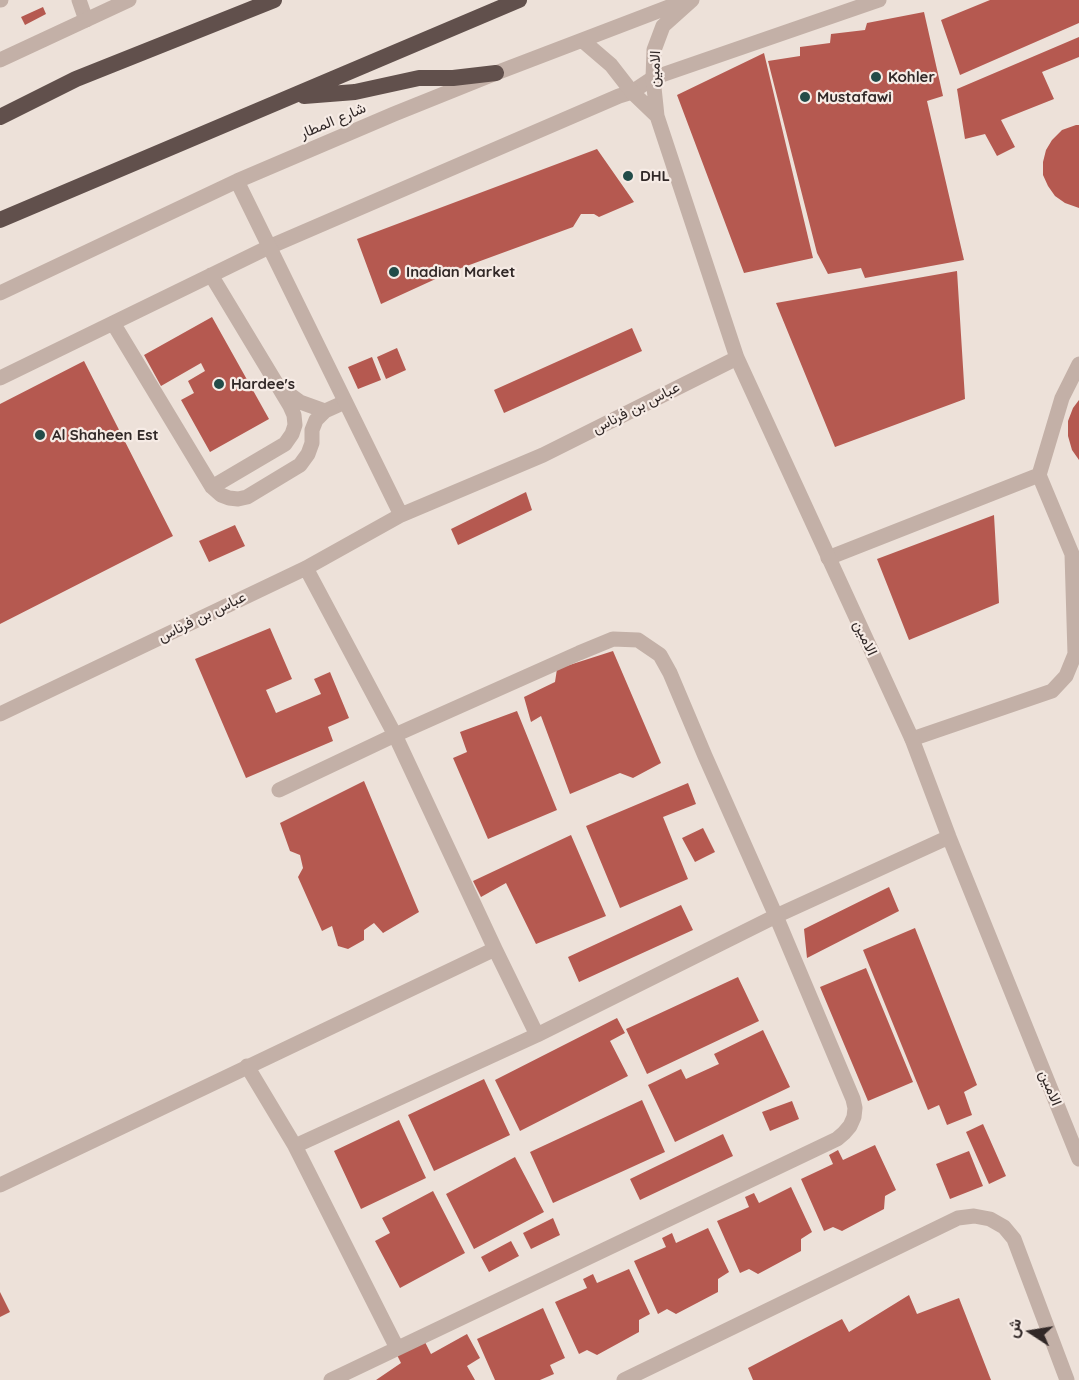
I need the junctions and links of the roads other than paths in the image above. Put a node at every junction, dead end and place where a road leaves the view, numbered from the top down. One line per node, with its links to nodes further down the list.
1 (79, 0): 7 (street)
2 (129, 0): 7 (street)
3 (274, 0): 14 (highway)
4 (519, 0): 13 (highway)
5 (690, 0): 8 (street, شارع المطار); 11 (street, الامين)
6 (879, 0): 11 (street)
7 (86, 20): 9 (street)
8 (583, 41): 10 (street, شارع المطار); 12 (street, الامين)
9 (0, 60)
10 (496, 73): 13 (highway); 16 (street, شارع المطار)
11 (653, 78): 12 (street); 15 (street, الامين)
12 (632, 92): 15 (street, الامين); 18 (street)
13 (291, 96): 17 (highway)
14 (0, 117)
15 (657, 117): 22 (street, الامين)
16 (237, 181): 18 (street); 20 (street, شارع المطار)
17 (0, 220)
18 (269, 247): 19 (street); 26 (street)
19 (211, 275): 21 (street); 25 (street)
20 (0, 293)
21 (113, 323): 24 (street); 29 (street)
22 (738, 358): 30 (street, عباس بن فرناس); 32 (street, الامين)
23 (1079, 364): 28 (street)
24 (0, 378)
25 (278, 386): 27 (street); 29 (street)
26 (345, 402): 27 (street); 30 (street)
27 (325, 411): 29 (street)
28 (1039, 475): 31 (street); 32 (street)
29 (212, 487)
30 (401, 515): 33 (street, عباس بن فرناس)
31 (1076, 554): 36 (street)
32 (828, 558): 36 (street, الامين)
33 (306, 568): 34 (street, عباس بن فرناس); 35 (street)
34 (0, 714)
35 (394, 735): 37 (street); 39 (street); 40 (street)
36 (912, 739): 38 (street, الامين)
37 (279, 790)
38 (949, 837): 39 (street); 44 (street, الامين)
39 (776, 916): 41 (street); 46 (street)
40 (495, 949): 41 (street); 42 (street)
41 (537, 1035): 43 (street)
42 (247, 1066): 43 (street); 45 (street)
43 (295, 1146): 46 (street)
44 (1079, 1159)
45 (0, 1185)
46 (397, 1348): 47 (street)
47 (331, 1380)
48 (624, 1380): 49 (street)
49 (1067, 1380)

